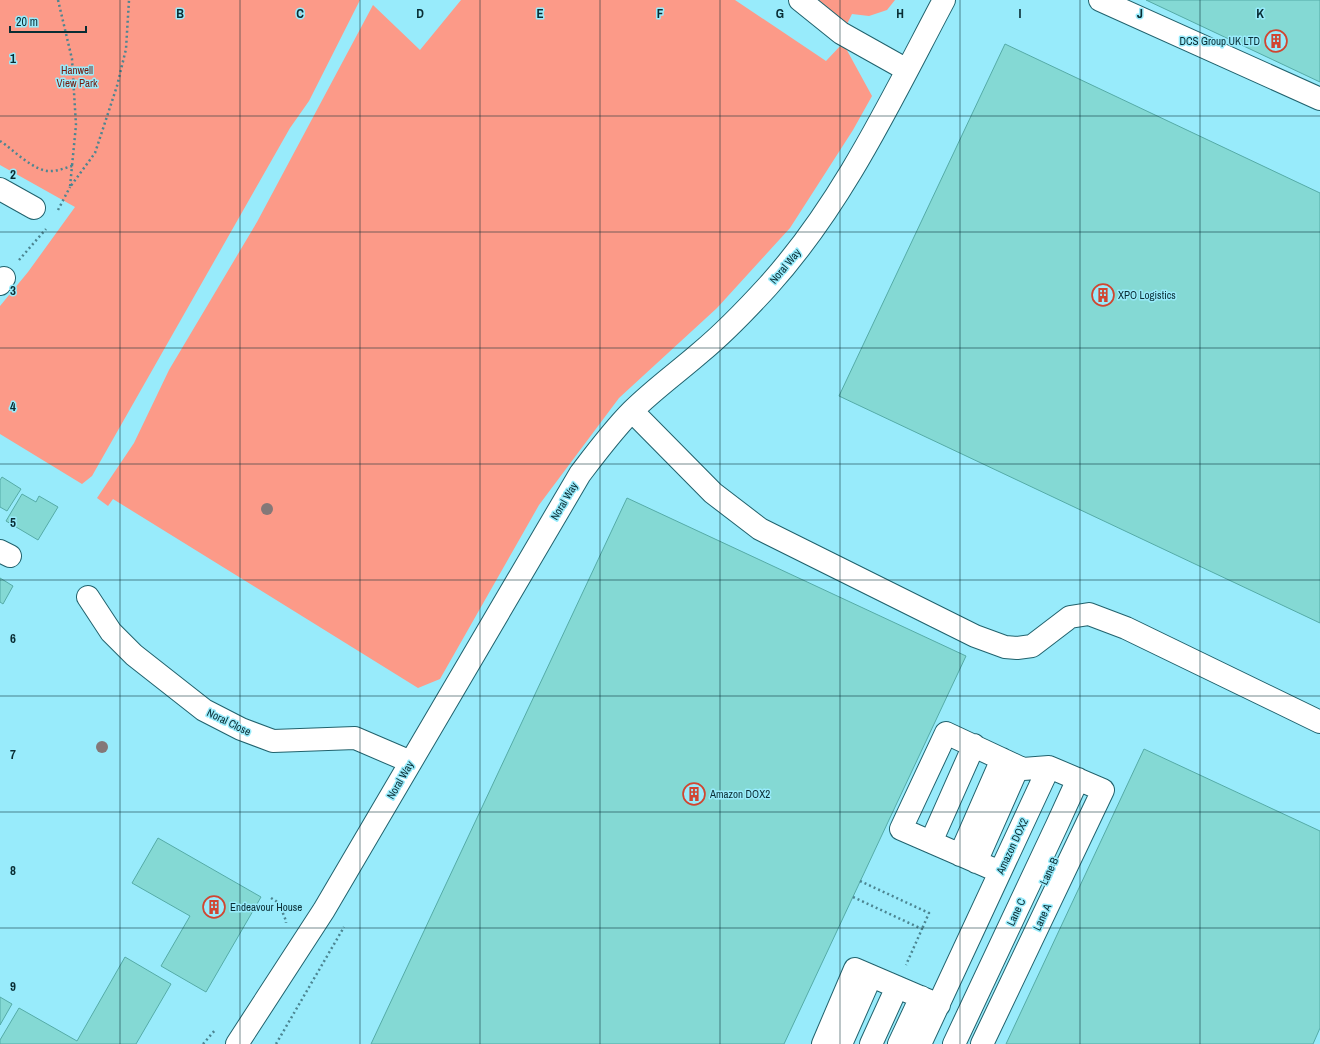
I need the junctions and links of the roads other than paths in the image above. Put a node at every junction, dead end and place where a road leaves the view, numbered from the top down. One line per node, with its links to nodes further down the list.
1 (800, 0): 4 (street)
2 (944, 0): 4 (street, Noral Way)
3 (1100, 0): 5 (street)
4 (907, 70): 8 (street, Noral Way)
5 (1320, 99)
6 (0, 189): 7 (street)
7 (34, 208)
8 (632, 411): 10 (street); 12 (street, Noral Way)
9 (88, 596): 12 (street, Noral Close)
10 (1320, 722)
11 (1003, 757): 13 (street); 14 (street, Amazon DOX2); 14 (street); 14 (street); 14 (street)
12 (411, 762): 16 (street, Noral Way)
13 (1090, 784): 24 (street, Lane C); 25 (street, Lane B); 26 (street, Lane A)
14 (959, 854): 15 (street, Amazon DOX2)
15 (903, 990): 17 (street); 18 (street); 19 (street); 20 (street); 21 (street); 22 (street); 23 (street, Amazon DOX2)
16 (237, 1044)
17 (822, 1044)
18 (841, 1044)
19 (855, 1044)
20 (870, 1044)
21 (886, 1044)
22 (899, 1044)
23 (920, 1044)
24 (954, 1044)
25 (967, 1044)
26 (982, 1044)

